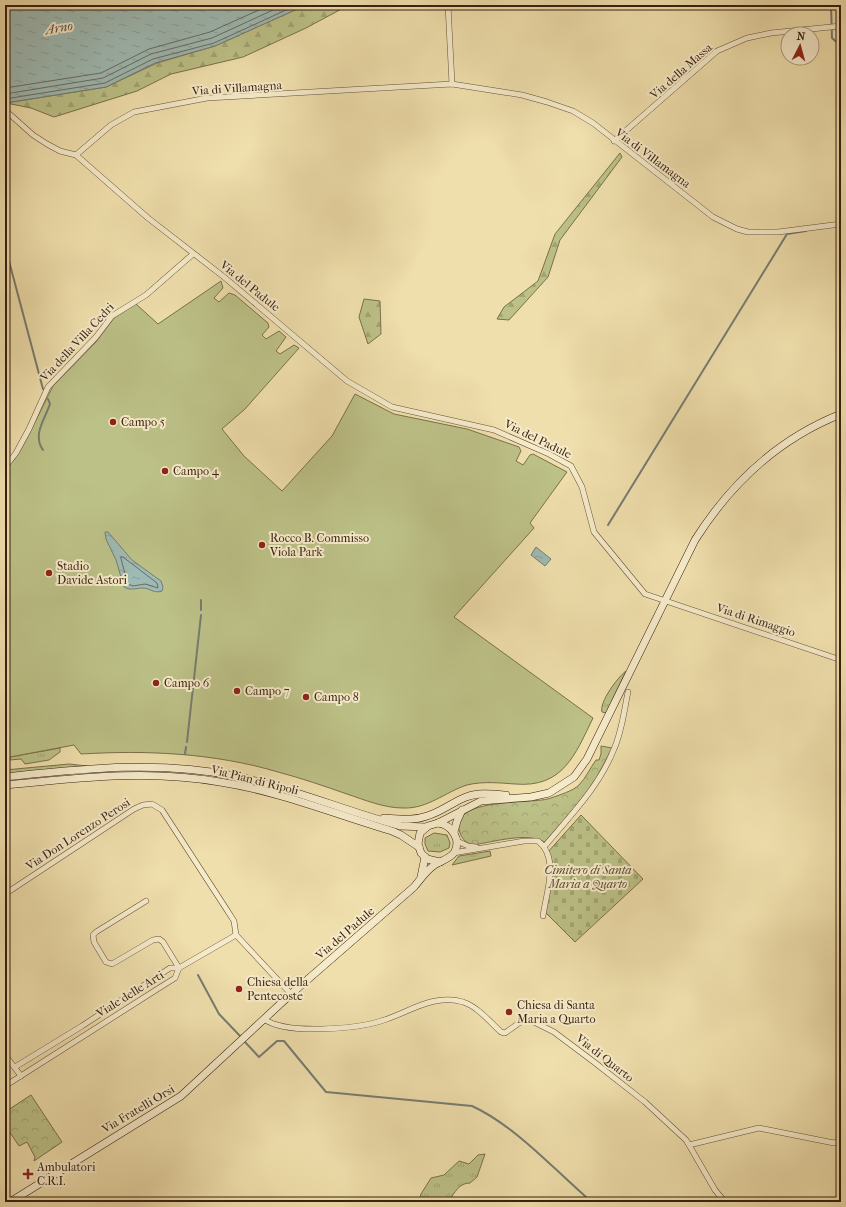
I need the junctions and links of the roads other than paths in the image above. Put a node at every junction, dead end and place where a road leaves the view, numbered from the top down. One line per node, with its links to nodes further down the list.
1 (448, 5): 3 (street)
2 (841, 26): 5 (street, Via della Massa)
3 (452, 84): 5 (street, Via di Villamagna); 6 (street, Via di Villamagna)
4 (5, 110): 6 (street)
5 (614, 141): 7 (street, Via di Villamagna)
6 (76, 155): 8 (street, Via del Padule)
7 (841, 224)
8 (193, 254): 10 (street, Via della Villa Cedri); 11 (street, Via del Padule)
9 (841, 414): 11 (main road)
10 (5, 467)
11 (664, 601): 12 (street, Via di Rimaggio); 16 (main road)
12 (841, 660)
13 (628, 692): 25 (street)
14 (5, 777): 18 (main road, Via Pian di Ripoli)
15 (5, 785): 24 (main road, Via Pian di Ripoli)
16 (516, 798): 17 (main road); 18 (main road, Via Pian di Ripoli)
17 (462, 810): 19 (main road); 21 (main road)
18 (374, 817): 20 (main road, Via Pian di Ripoli)
19 (438, 823): 20 (main road); 21 (main road)
20 (425, 828): 24 (main road)
21 (454, 832): 22 (main road)
22 (457, 841): 23 (street, Via del Padule); 26 (main road)
23 (487, 847): 25 (street, Via del Padule); 26 (street, Via del Padule)
24 (419, 848): 27 (main road)
25 (545, 848): 32 (street)
26 (453, 853): 28 (main road, Via del Padule)
27 (425, 857): 28 (main road); 29 (main road, Via del Padule)
28 (440, 862): 29 (main road, Via del Padule)
29 (420, 879): 35 (main road, Via del Padule)
30 (5, 894): 33 (street, Via Don Lorenzo Perosi)
31 (146, 901): 34 (street)
32 (543, 916)
33 (236, 935): 34 (street, Viale delle Arti); 35 (street)
34 (179, 968): 37 (street, Viale delle Arti); 38 (street, Viale delle Arti)
35 (291, 994): 36 (main road, Via del Padule)
36 (264, 1019): 44 (street, Via di Quarto); 45 (main road, Via Fratelli Orsi)
37 (82, 1026): 38 (street); 40 (street, Viale delle Arti)
38 (87, 1033): 41 (street, Viale delle Arti)
39 (5, 1055): 40 (street)
40 (15, 1067): 41 (street)
41 (21, 1076): 42 (street, Viale delle Arti)
42 (6, 1084)
43 (841, 1141): 44 (street)
44 (689, 1145): 46 (street)
45 (10, 1202)
46 (725, 1202)

